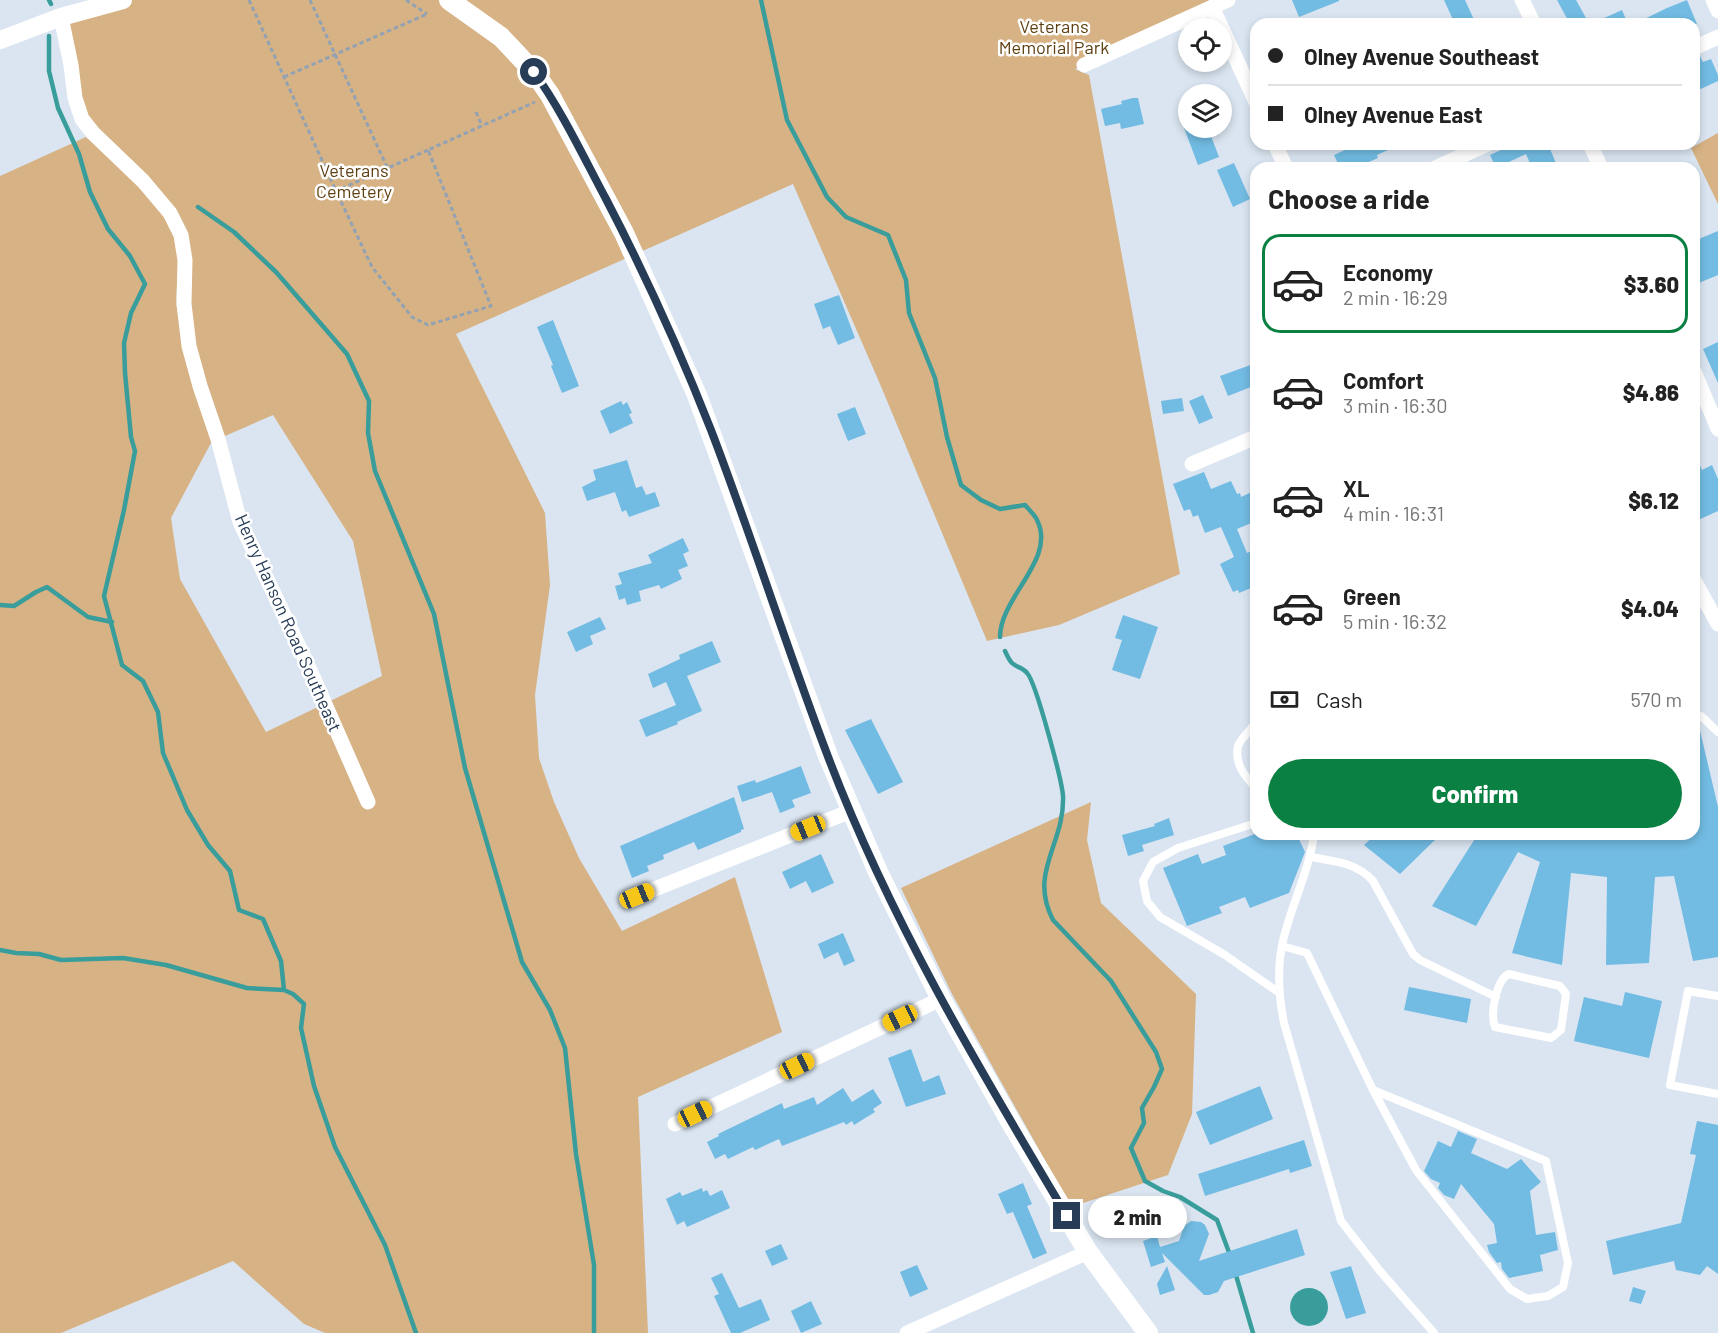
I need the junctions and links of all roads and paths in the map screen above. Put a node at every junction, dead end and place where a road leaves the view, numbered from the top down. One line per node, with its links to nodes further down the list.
1 (123, 0): 11 (street)
2 (249, 0): 18 (path)
3 (310, 0): 16 (path)
4 (406, 0): 16 (path)
5 (449, 0): 20 (main road)
6 (1228, 0): 9 (street)
7 (1522, 0): 12 (street)
8 (1713, 0): 10 (street)
9 (1212, 7): 17 (street); 19 (street)
10 (1718, 10)
11 (61, 17): 14 (street); 38 (street, Henry Hanson Road Southeast)
12 (1531, 18)
13 (1718, 37): 15 (street)
14 (0, 40)
15 (1700, 45)
16 (334, 55): 18 (path); 26 (path)
17 (1084, 65)
18 (284, 77): 27 (path)
19 (1250, 89)
20 (550, 95): 22 (path); 39 (main road)
21 (476, 112): 22 (path)
22 (482, 126): 23 (path)
23 (428, 150): 26 (path); 27 (path)
24 (1475, 150): 25 (street)
25 (1448, 162)
26 (387, 168): 27 (path)
27 (336, 191)
28 (1700, 386): 29 (street)
29 (1718, 429)
30 (1250, 442): 31 (street)
31 (1192, 464)
32 (1700, 591): 33 (street)
33 (1718, 624)
34 (1700, 716): 36 (lane)
35 (1250, 729): 37 (lane)
36 (1718, 732)
37 (1250, 782)
38 (368, 802)
39 (851, 811): 43 (street); 48 (main road)
40 (1250, 825): 45 (lane)
41 (1313, 840): 42 (lane)
42 (1311, 856): 44 (lane); 47 (lane)
43 (637, 896)
44 (1282, 946): 45 (lane); 49 (lane)
45 (1278, 992): 55 (lane)
46 (1718, 996): 50 (lane)
47 (1496, 997): 47 (lane)
48 (941, 999): 51 (street); 52 (main road)
49 (1373, 1090): 49 (lane)
50 (1718, 1094)
51 (675, 1124)
52 (1088, 1252): 53 (street); 54 (main road)
53 (907, 1333)
54 (1148, 1333)
55 (1434, 1333)

